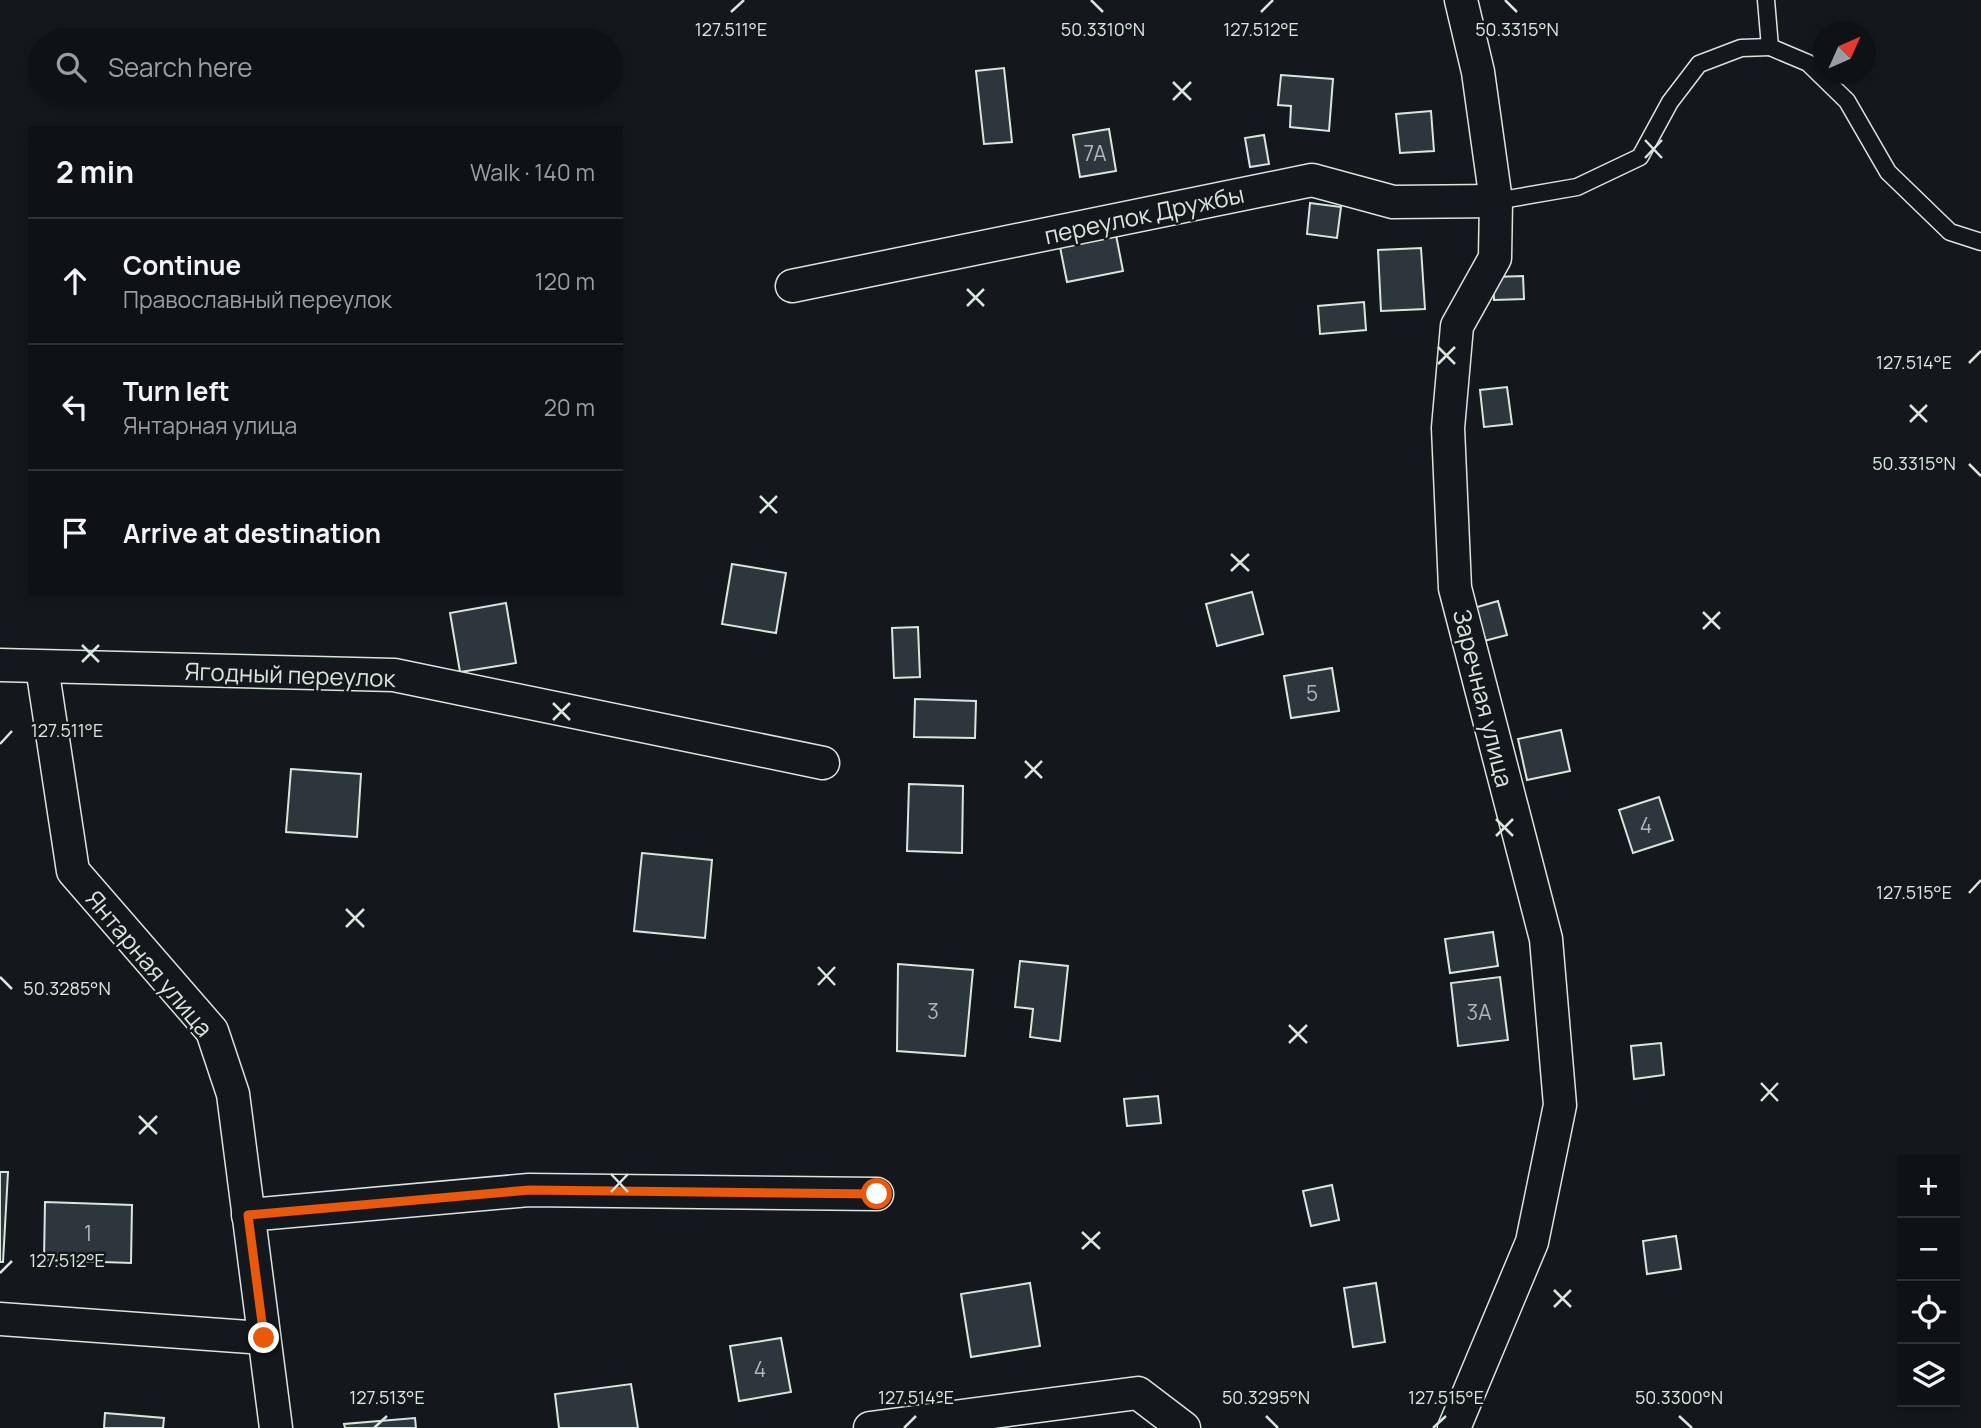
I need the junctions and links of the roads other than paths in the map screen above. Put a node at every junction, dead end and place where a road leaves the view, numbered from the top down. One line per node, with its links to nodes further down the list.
1 (1461, 0): 4 (street, Заречная улица)
2 (1766, 0): 3 (lane)
3 (1770, 47): 4 (lane); 5 (lane)
4 (1496, 201): 6 (street, переулок Дружбы); 18 (street, Заречная улица)
5 (1981, 242)
6 (792, 286)
7 (0, 648): 9 (street)
8 (0, 665): 9 (street, Ягодный переулок)
9 (42, 667): 10 (street, Ягодный переулок); 12 (street, Янтарная улица)
10 (823, 763)
11 (877, 1194): 12 (street)
12 (248, 1215): 14 (street, Янтарная улица)
13 (0, 1319): 14 (street)
14 (264, 1338): 15 (street, Янтарная улица)
15 (276, 1428)
16 (870, 1428): 17 (street)
17 (1184, 1428)
18 (1454, 1428)

